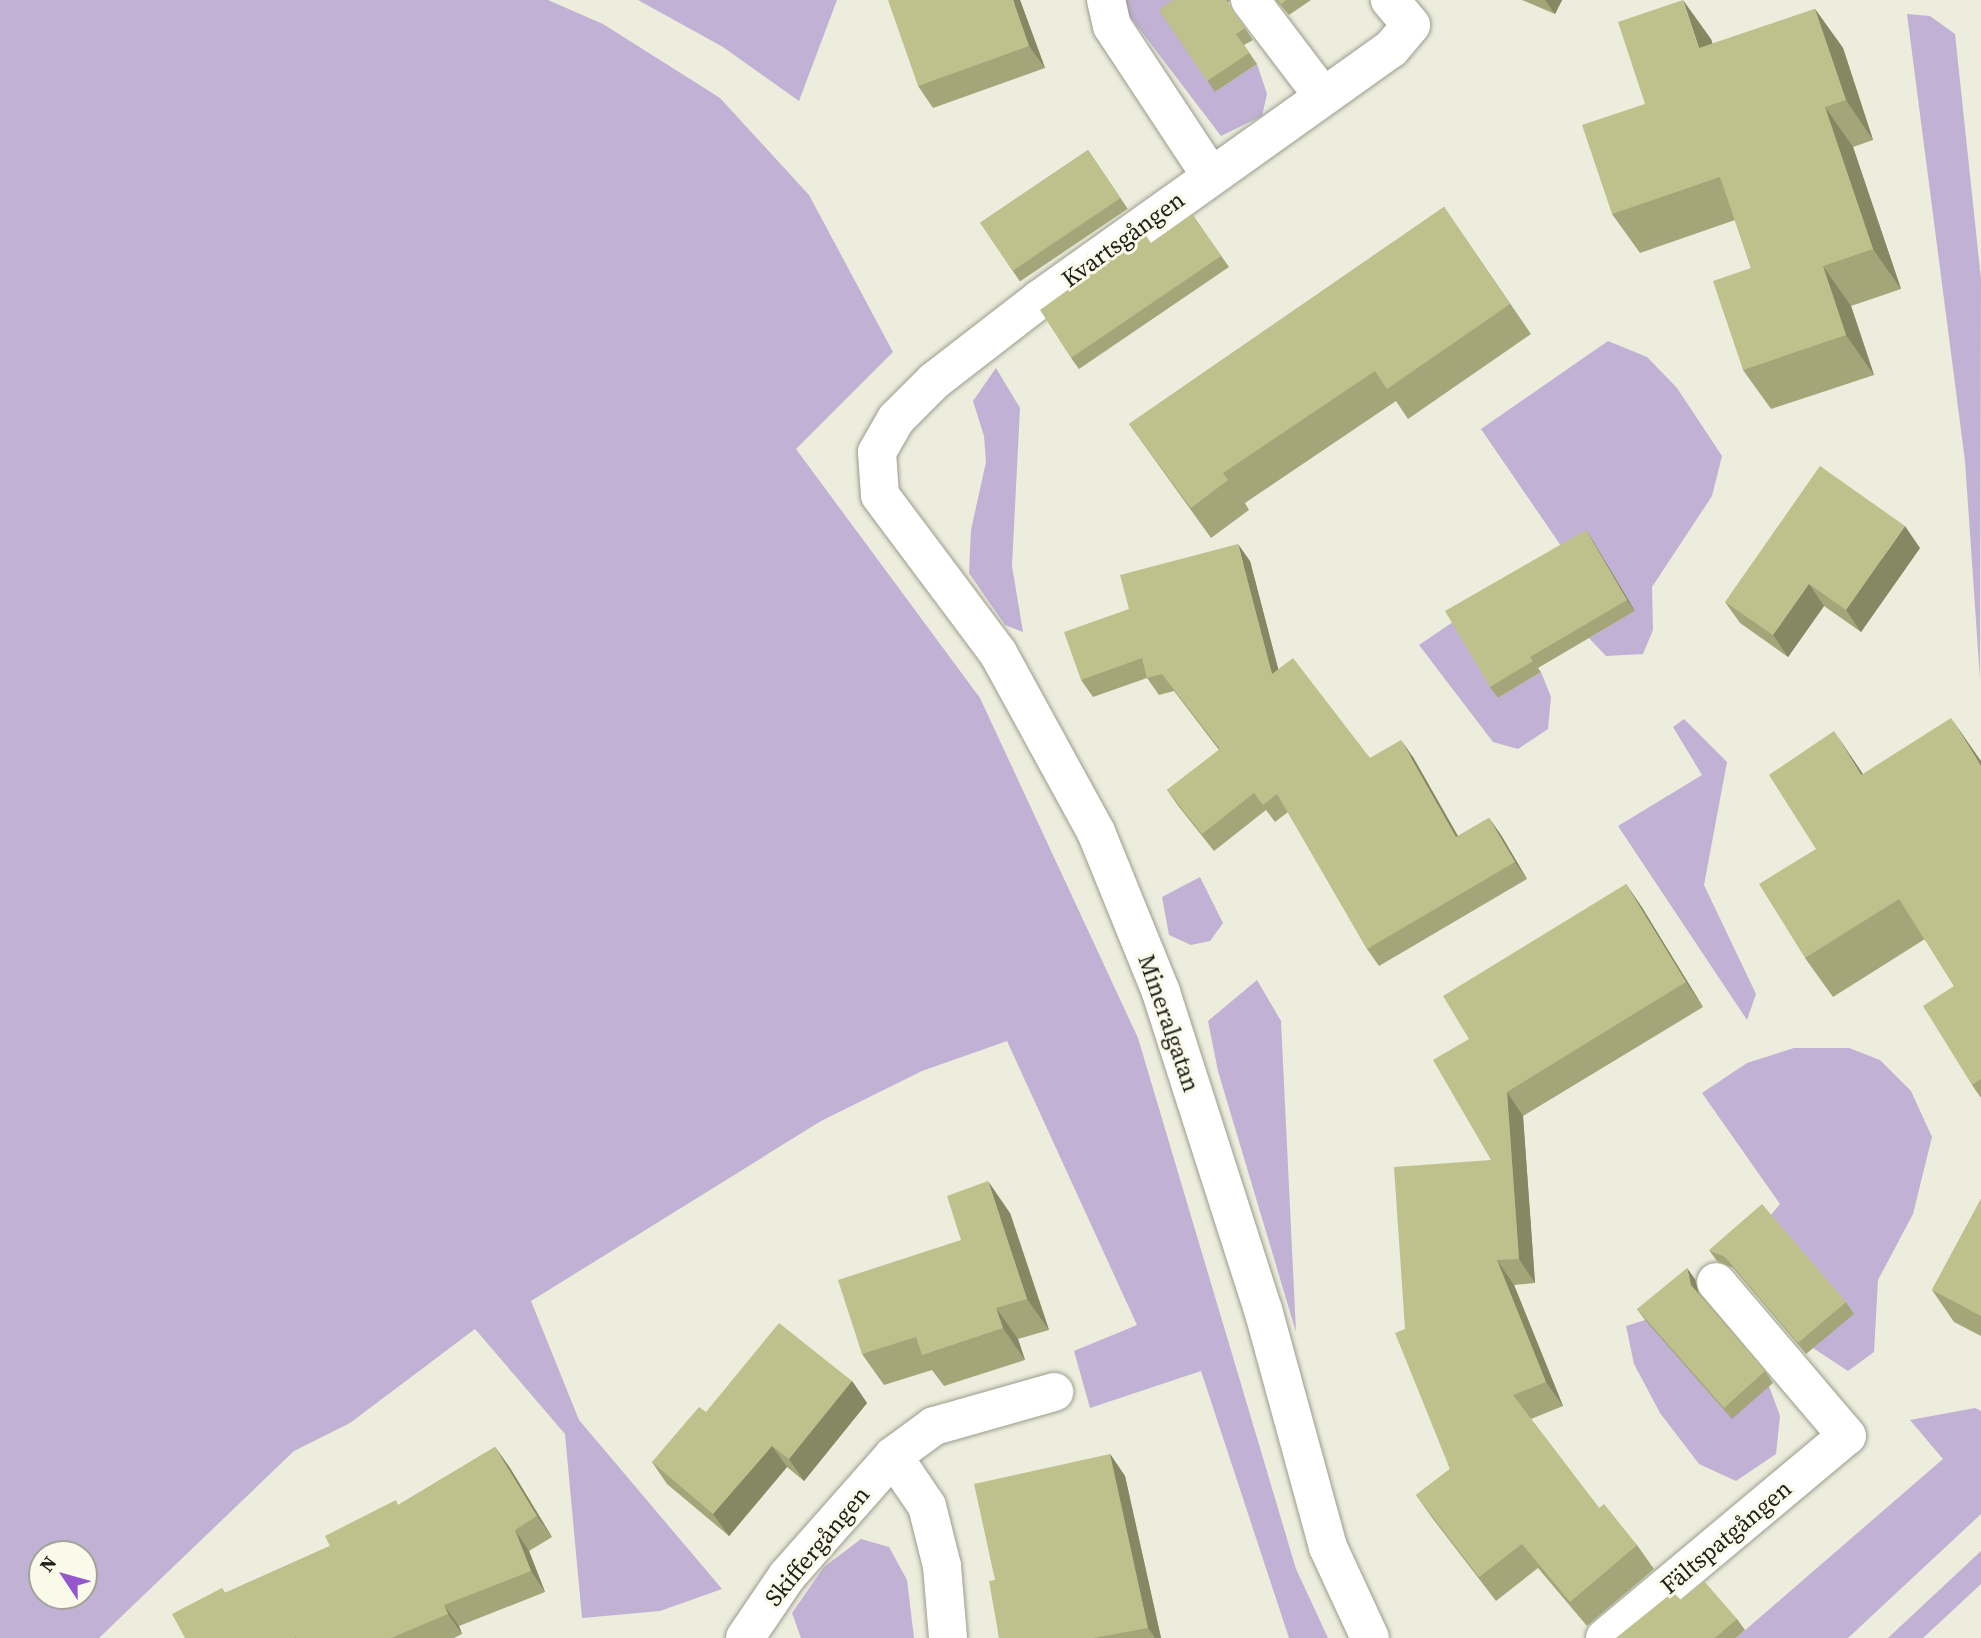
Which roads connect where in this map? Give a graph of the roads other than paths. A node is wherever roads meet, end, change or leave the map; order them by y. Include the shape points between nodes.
1 (1105, 0) edge
2 (1250, 0) edge
3 (1390, 0) edge
4 (1323, 96) junction
5 (1211, 176) junction
6 (877, 452) joint
7 (1716, 1282) dead end
8 (1054, 1392) dead end
9 (893, 1456) junction
10 (745, 1638) edge
11 (948, 1638) edge
12 (1370, 1638) edge
13 (1605, 1638) edge

1 - 5 street via 1112,26
2 - 4 street
3 - 4 street, Kvartsgången via 1411,25 1391,49
4 - 5 street, Kvartsgången
5 - 6 street, Kvartsgången via 934,381 896,419
6 - 12 street, Mineralgatan via 880,495 998,653 1096,832 1161,992 1263,1310 1328,1547
7 - 13 street, Fältspatgången via 1847,1436
8 - 9 street, Skiffergången via 934,1426
9 - 10 street, Skiffergången via 787,1576
9 - 11 street via 927,1506 942,1566

